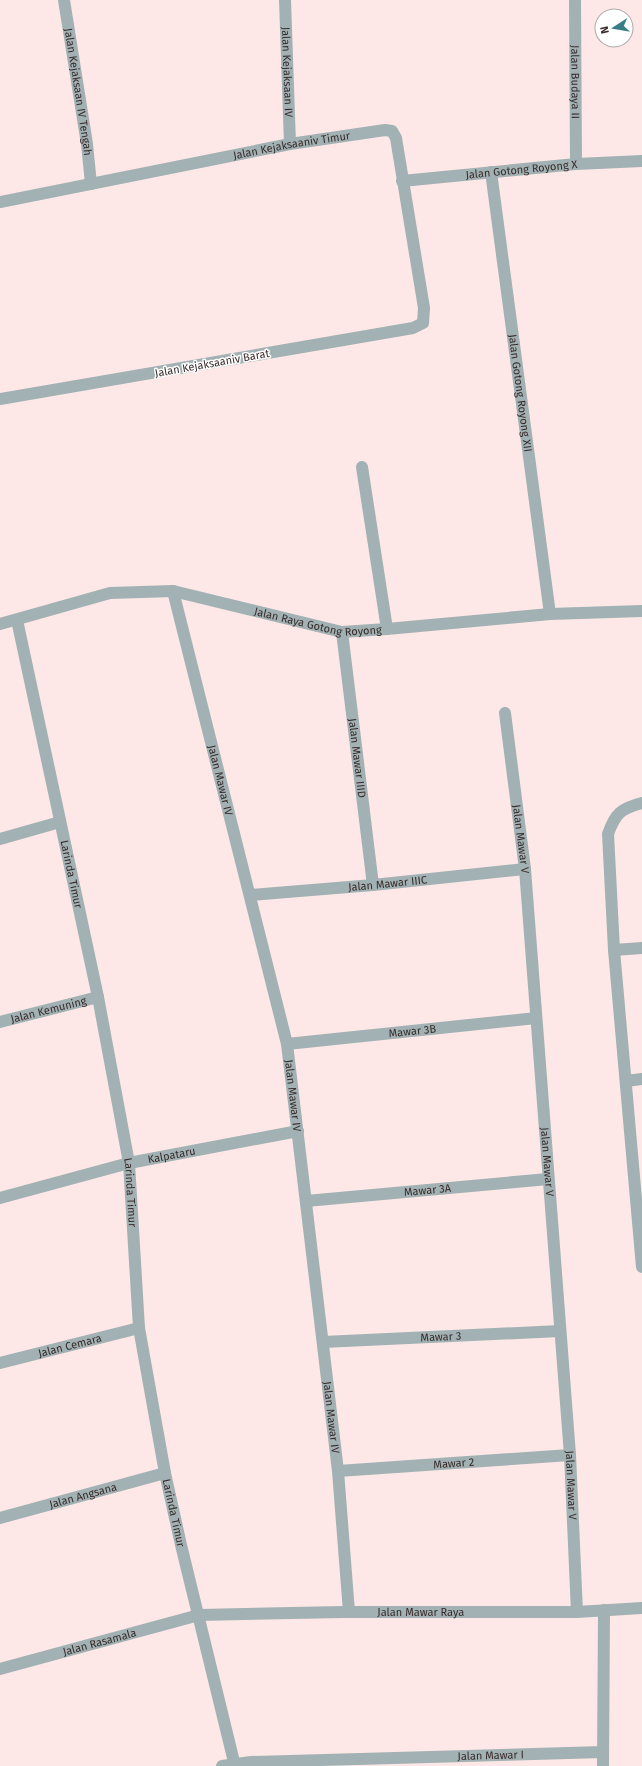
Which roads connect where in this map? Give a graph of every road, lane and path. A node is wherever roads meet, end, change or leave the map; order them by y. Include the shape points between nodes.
1 (64, 0) edge
2 (285, 0) edge
3 (575, 0) edge
4 (290, 144) junction
5 (642, 161) edge
6 (576, 164) junction
7 (490, 172) junction
8 (402, 181) junction
9 (91, 184) junction
10 (0, 202) edge
11 (423, 323) joint
12 (0, 399) edge
13 (362, 467) dead end
14 (173, 591) junction
15 (642, 610) edge
16 (550, 614) junction
17 (17, 620) junction
18 (0, 624) edge
19 (387, 629) junction
20 (342, 632) junction
21 (505, 713) dead end
22 (642, 803) edge
23 (60, 822) junction
24 (0, 839) edge
25 (525, 870) junction
26 (373, 885) junction
27 (250, 894) junction
28 (642, 948) edge
29 (614, 950) junction
30 (98, 997) junction
31 (536, 1018) junction
32 (0, 1022) edge
33 (288, 1044) junction
34 (642, 1079) edge
35 (626, 1081) junction
36 (298, 1131) junction
37 (130, 1164) junction
38 (548, 1179) junction
39 (0, 1198) edge
40 (306, 1201) junction
41 (642, 1266) edge
42 (139, 1328) junction
43 (560, 1331) junction
44 (323, 1342) junction
45 (0, 1363) edge
46 (570, 1455) junction
47 (338, 1471) junction
48 (165, 1473) junction
49 (0, 1518) edge
50 (642, 1608) edge
51 (604, 1610) junction
52 (349, 1612) junction
53 (577, 1612) junction
54 (199, 1615) junction
55 (0, 1669) edge
56 (603, 1752) junction
57 (235, 1764) edge
58 (222, 1766) edge
59 (603, 1766) edge

1 - 9 street, Jalan Kejaksaan IV Tengah via 88,144
2 - 4 street, Jalan Kejaksaan IV
3 - 6 street, Jalan Budaya II
4 - 8 street, Jalan Kejaksaaniv Timur via 392,131 396,138
4 - 9 street, Jalan Kejaksaaniv Timur
5 - 6 street, Jalan Gotong Royong X
6 - 7 street, Jalan Gotong Royong X
7 - 8 street, Jalan Gotong Royong X
7 - 16 street, Jalan Gotong Royong XII
8 - 11 street, Jalan Kejaksaaniv Timur via 424,308
9 - 10 street, Jalan Kejaksaaniv Timur
11 - 12 street, Jalan Kejaksaaniv Barat via 413,328
13 - 19 street
14 - 17 street, Jalan Raya Gotong Royong via 110,593
14 - 20 street, Jalan Raya Gotong Royong
14 - 27 street, Jalan Mawar IV
15 - 16 street, Jalan Raya Gotong Royong
16 - 19 street, Jalan Raya Gotong Royong
17 - 18 street, Jalan Raya Gotong Royong
17 - 23 street, Larinda Timur
19 - 20 street, Jalan Raya Gotong Royong
20 - 26 street, Jalan Mawar IIID
21 - 25 street, Jalan Mawar V
22 - 29 street via 625,808 614,819 608,834
23 - 24 street
23 - 30 street, Larinda Timur
25 - 26 street, Jalan Mawar IIIC
25 - 31 street, Jalan Mawar V
26 - 27 street, Jalan Mawar IIIC
27 - 33 street, Jalan Mawar IV
28 - 29 street
29 - 35 street
30 - 32 street, Jalan Kemuning
30 - 37 street, Larinda Timur
31 - 33 street, Mawar 3B
31 - 38 street, Jalan Mawar V
33 - 36 street, Jalan Mawar IV
34 - 35 street
35 - 41 street
36 - 37 street, Kalpataru
36 - 40 street, Jalan Mawar IV
37 - 39 street, Kalpataru
37 - 42 street, Larinda Timur
38 - 40 street, Mawar 3A
38 - 43 street, Jalan Mawar V
40 - 44 street, Jalan Mawar IV
42 - 45 street, Jalan Cemara
42 - 48 street, Larinda Timur
43 - 44 street, Mawar 3
43 - 46 street, Jalan Mawar V
44 - 47 street, Jalan Mawar IV
46 - 47 street, Mawar 2
46 - 53 street, Jalan Mawar V
47 - 52 street, Jalan Mawar IV
48 - 49 street, Jalan Angsana
48 - 54 street, Larinda Timur
50 - 51 street, Jalan Mawar Raya
51 - 53 street, Jalan Mawar Raya
51 - 56 street
52 - 53 street, Jalan Mawar Raya
52 - 54 street, Jalan Mawar Raya
54 - 55 street, Jalan Rasamala
54 - 57 street, Larinda Timur
56 - 57 street, Jalan Mawar I
56 - 59 street
57 - 58 street, Jalan Mawar I

